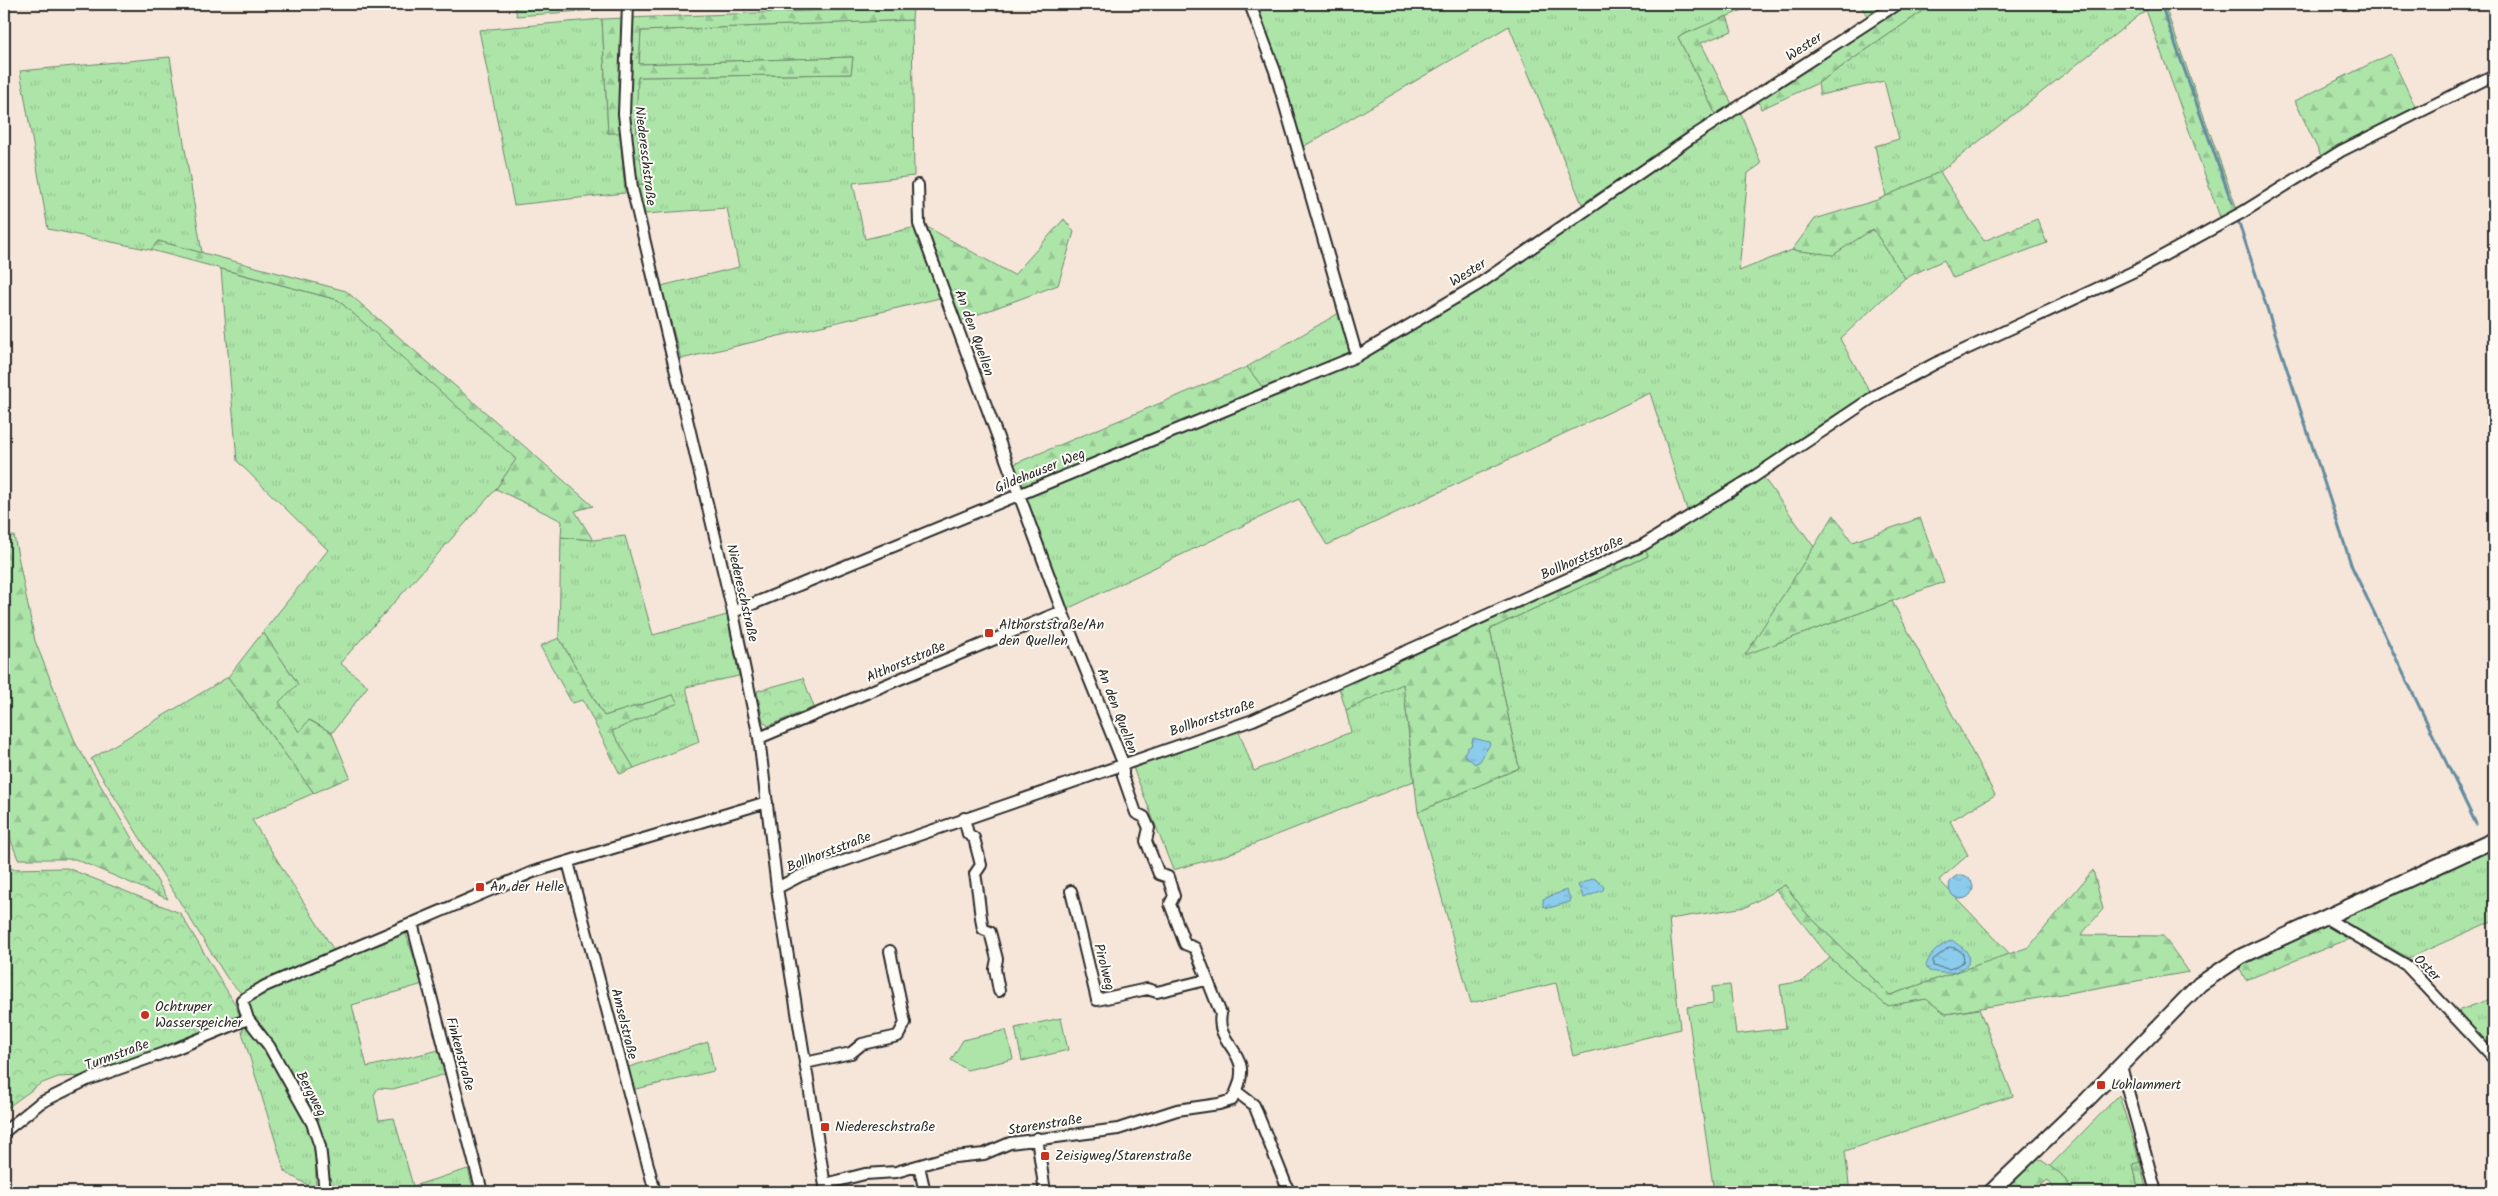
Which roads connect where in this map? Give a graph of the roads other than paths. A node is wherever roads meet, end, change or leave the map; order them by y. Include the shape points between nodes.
1 (628, 4) edge
2 (1250, 4) edge
3 (1897, 4) edge
4 (2494, 75) edge
5 (918, 185) dead end
6 (1357, 356) junction
7 (1019, 494) junction
8 (1062, 611) junction
9 (733, 612) junction
10 (759, 738) junction
11 (1122, 763) junction
12 (767, 802) junction
13 (964, 818) junction
14 (2494, 840) edge
15 (568, 862) junction
16 (778, 888) junction
17 (1070, 891) dead end
18 (2324, 918) junction
19 (412, 923) junction
20 (890, 951) dead end
21 (1206, 980) junction
22 (999, 991) dead end
23 (248, 1019) junction
24 (2494, 1059) edge
25 (805, 1063) junction
26 (2121, 1066) junction
27 (1236, 1092) junction
28 (4, 1132) edge
29 (1037, 1138) junction
30 (919, 1166) junction
31 (825, 1188) edge
32 (325, 1192) edge
33 (482, 1192) edge
34 (655, 1192) edge
35 (925, 1192) edge
36 (1045, 1192) edge
37 (1289, 1192) edge
38 (1991, 1192) edge
39 (2156, 1192) edge

1 - 9 street, Niedereschstraße via 624,114 632,188
2 - 6 street via 1275,71
3 - 6 street, Wester via 1692,136 1479,284
4 - 11 street, Bollhorststraße via 2341,151 2243,212 2137,270 1936,363 1878,394 1752,478 1643,545 1253,720
5 - 7 street, An den Quellen via 919,224
6 - 7 street, Gildehauser Weg
7 - 8 street, An den Quellen
7 - 9 street, Gildehauser Weg
8 - 10 street, Althorststraße
8 - 11 street, An den Quellen
9 - 10 street, Niedereschstraße
10 - 12 street, Niedereschstraße
11 - 13 street, Bollhorststraße
11 - 21 street, An den Quellen via 1122,776 1136,813 1144,817 1149,828 1146,841 1159,874 1168,877 1174,896 1170,904 1185,944 1195,948
12 - 15 street
12 - 16 street, Niedereschstraße
13 - 16 street, Bollhorststraße via 800,876
13 - 22 street via 968,834 974,838 981,866 975,874 980,899 978,906 982,929 990,932 997,959 995,969
14 - 18 main road
15 - 19 street via 533,872
15 - 34 street, Amselstraße
16 - 25 street, Niedereschstraße
17 - 21 street, Pirolweg via 1097,1000 1147,989 1157,992
18 - 24 street, Oster via 2406,965
18 - 26 main road via 2242,956 2200,984
19 - 23 street via 265,986 242,1000
19 - 33 street, Finkenstraße
20 - 25 street via 905,1023 898,1036 862,1044 851,1053
21 - 27 street, An den Quellen via 1221,1014 1221,1029 1240,1063 1242,1076
23 - 28 street, Turmstraße via 87,1080 40,1103
23 - 32 street, Bergweg via 269,1046 312,1123 320,1146
25 - 31 street, Niedereschstraße
26 - 38 main road
26 - 39 street
27 - 29 street, Starenstraße via 1232,1100 1176,1110 1118,1129
27 - 37 street via 1254,1104
29 - 30 street, Starenstraße via 1010,1143 984,1154 945,1158
29 - 36 street
30 - 31 street, Starenstraße via 896,1172 865,1174
30 - 35 street

